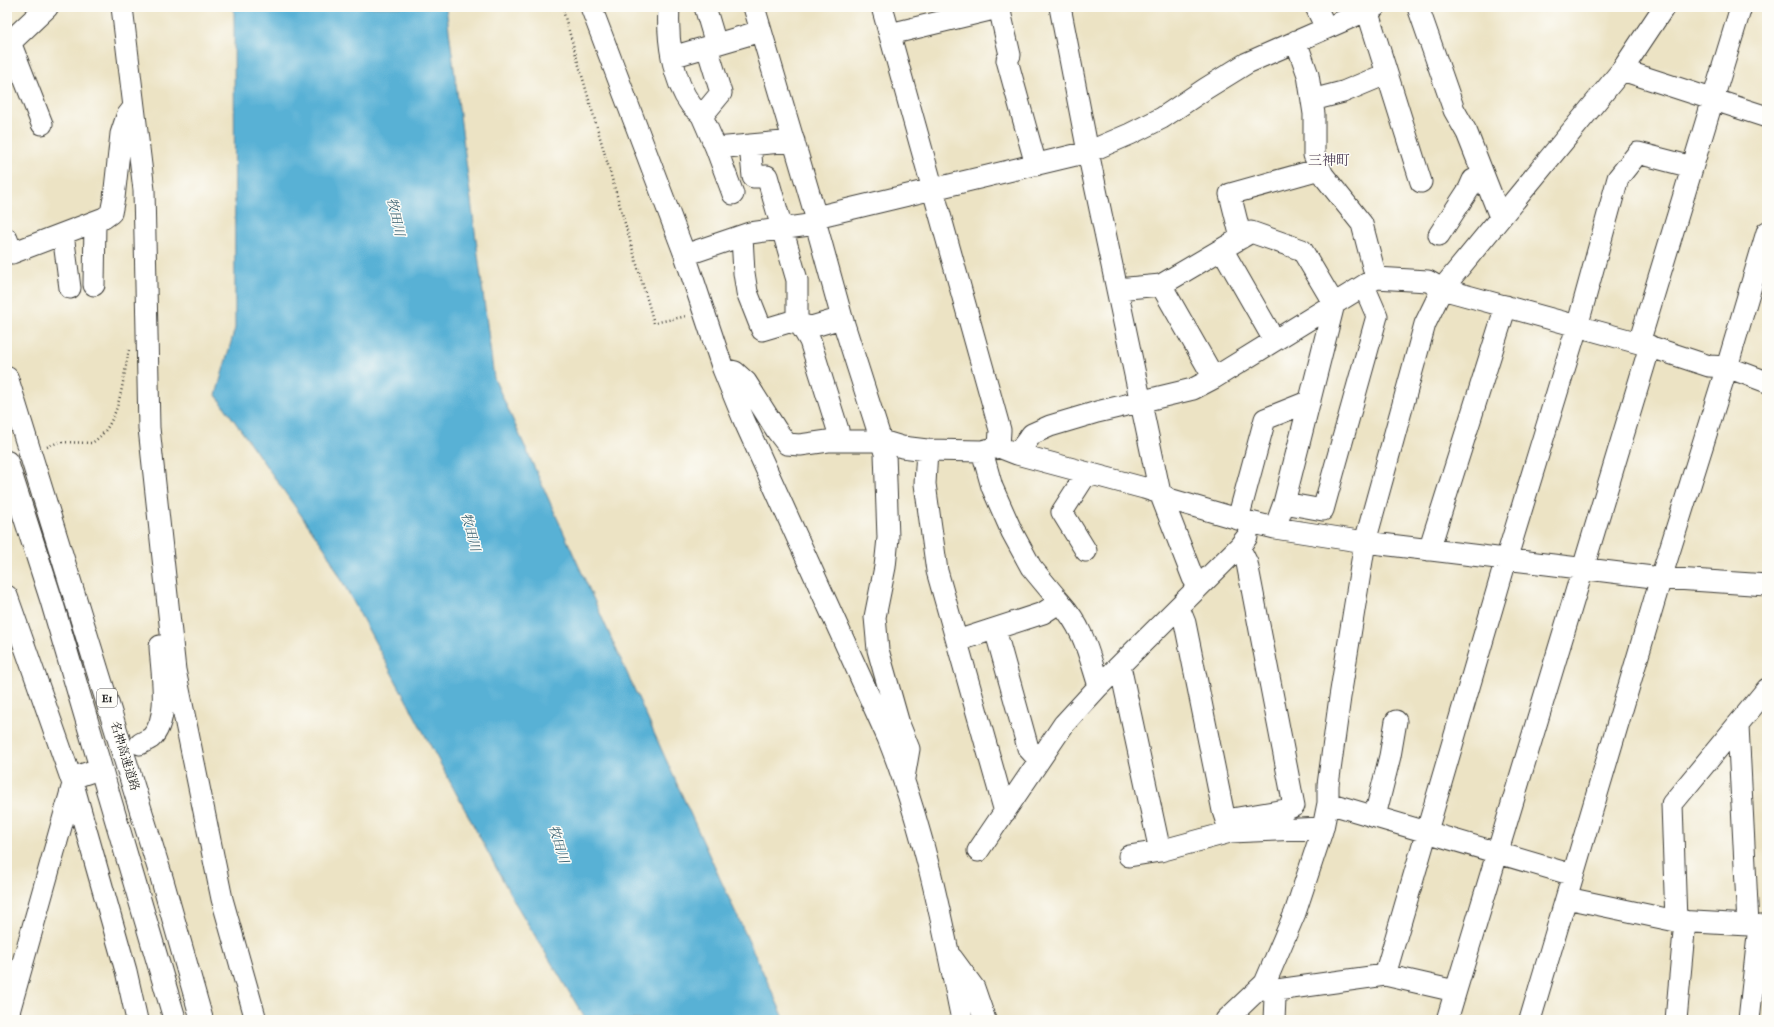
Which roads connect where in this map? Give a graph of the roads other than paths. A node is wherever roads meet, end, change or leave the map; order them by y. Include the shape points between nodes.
1 (47, 7) edge
2 (122, 7) edge
3 (591, 7) edge
4 (669, 7) edge
5 (705, 7) edge
6 (754, 7) edge
7 (882, 7) edge
8 (1000, 7) edge
9 (1060, 7) edge
10 (1316, 7) edge
11 (1418, 7) edge
12 (1664, 7) edge
13 (1741, 7) edge
14 (1371, 9) edge
15 (1326, 28) junction
16 (761, 30) junction
17 (890, 34) junction
18 (1296, 40) junction
19 (8, 43) edge
20 (711, 46) junction
21 (672, 57) junction
22 (1622, 70) junction
23 (1386, 74) junction
24 (1712, 99) junction
25 (1312, 100) junction
26 (134, 107) junction
27 (702, 116) junction
28 (1767, 117) edge
29 (1462, 123) junction
30 (42, 124) dead end
31 (794, 141) junction
32 (750, 145) junction
33 (716, 148) junction
34 (1088, 152) junction
35 (1036, 165) junction
36 (1692, 167) junction
37 (1320, 169) junction
38 (1473, 180) junction
39 (1421, 182) dead end
40 (932, 190) junction
41 (733, 194) dead end
42 (1480, 206) dead end
43 (1500, 217) junction
44 (816, 220) junction
45 (95, 222) junction
46 (783, 229) junction
47 (1767, 232) edge
48 (63, 234) junction
49 (1439, 235) dead end
50 (742, 236) junction
51 (1241, 238) junction
52 (7, 239) edge
53 (1222, 249) junction
54 (686, 254) junction
55 (1370, 282) junction
56 (94, 285) dead end
57 (1161, 285) junction
58 (70, 288) dead end
59 (1117, 289) junction
60 (1442, 289) junction
61 (1334, 304) junction
62 (1506, 306) junction
63 (842, 318) junction
64 (801, 326) junction
65 (1577, 327) junction
66 (1274, 340) junction
67 (1644, 344) junction
68 (1727, 367) junction
69 (723, 369) junction
70 (7, 378) edge
71 (1214, 378) junction
72 (1767, 382) edge
73 (1141, 401) junction
74 (1310, 401) junction
75 (838, 430) dead end
76 (882, 441) junction
77 (927, 450) junction
78 (999, 451) junction
79 (7, 462) edge
80 (1087, 473) junction
81 (1160, 493) junction
82 (1284, 503) junction
83 (1256, 523) junction
84 (1365, 542) junction
85 (1239, 548) junction
86 (1429, 550) junction
87 (1086, 551) dead end
88 (1506, 560) junction
89 (1582, 569) junction
90 (1661, 578) junction
91 (1767, 585) edge
92 (1199, 586) junction
93 (7, 596) edge
94 (1060, 602) junction
95 (1179, 608) junction
96 (170, 620) junction
97 (995, 629) junction
98 (956, 641) junction
99 (1120, 666) junction
100 (1099, 686) junction
101 (1767, 689) edge
102 (1396, 721) dead end
103 (1738, 725) junction
104 (140, 744) dead end
105 (1039, 760) junction
106 (78, 778) junction
107 (904, 778) junction
108 (1328, 802) junction
109 (1005, 812) junction
110 (1375, 816) junction
111 (1228, 826) junction
112 (1322, 828) junction
113 (1426, 832) junction
114 (978, 851) dead end
115 (1160, 851) junction
116 (1497, 853) junction
117 (1129, 856) dead end
118 (1573, 875) junction
119 (1567, 898) junction
120 (1681, 921) junction
121 (1758, 926) edge
122 (949, 953) junction
123 (1385, 975) junction
124 (1267, 987) junction
125 (1455, 991) junction
126 (7, 1019) edge
127 (136, 1020) edge
128 (175, 1020) edge
129 (202, 1020) edge
130 (256, 1020) edge
131 (962, 1020) edge
132 (985, 1020) edge
133 (1226, 1020) edge
134 (1274, 1020) edge
135 (1447, 1020) edge
136 (1530, 1020) edge
137 (1676, 1020) edge
138 (1749, 1020) edge

1 - 19 main road
2 - 26 street
3 - 54 street
4 - 21 street via 668,25
5 - 20 street
6 - 16 street
7 - 17 street
8 - 17 street
8 - 35 street via 1013,82
9 - 34 street
10 - 15 street
11 - 29 street via 1454,110
12 - 22 street
13 - 24 street
14 - 15 street
14 - 23 street
15 - 18 street
16 - 20 street
16 - 31 street
17 - 40 street
18 - 25 street via 1308,75
18 - 34 street via 1247,63 1162,118
19 - 30 street
20 - 21 street
20 - 27 street via 721,93
21 - 27 street via 674,69 688,99
22 - 24 street
22 - 43 street
23 - 25 street via 1343,92
23 - 39 street
24 - 28 street
24 - 36 street
25 - 37 street via 1314,155
26 - 45 street via 127,116 121,134 111,212
26 - 96 street via 144,190 149,428
27 - 33 street
29 - 38 street via 1458,133
29 - 43 street
31 - 32 street
31 - 44 street
32 - 33 street
32 - 46 street via 753,177 767,176
33 - 41 street
34 - 35 street
34 - 59 street
35 - 40 street
36 - 65 street via 1638,153 1618,178
36 - 67 street
37 - 51 street via 1230,194
37 - 55 street via 1362,224
38 - 42 street
38 - 49 street
40 - 44 street
40 - 78 street via 1000,430
43 - 60 street
44 - 46 street
44 - 63 street
45 - 48 street
45 - 56 street
46 - 50 street
46 - 64 street via 797,280 797,319
47 - 68 street
48 - 52 street via 12,253
48 - 58 street
50 - 54 street
50 - 64 street via 747,292 762,330 789,322
51 - 53 street
51 - 61 street via 1251,232 1302,250
53 - 57 street
53 - 66 street
54 - 69 street
55 - 60 street via 1428,280
55 - 61 street
55 - 82 street via 1377,316 1323,510
57 - 59 street
57 - 71 street
59 - 73 street
60 - 62 street
60 - 84 street via 1425,324
61 - 66 street
61 - 74 street
62 - 65 street
62 - 86 street
63 - 64 street via 811,327
63 - 76 street
64 - 75 street via 810,341
65 - 67 street
65 - 88 street
66 - 71 street
67 - 68 street via 1709,366
67 - 89 street
68 - 72 street
68 - 90 street
69 - 76 street via 735,372 746,382 787,444
69 - 107 street
70 - 129 main road, 名神高速道路 / E1 via 162,879
71 - 73 street via 1193,389
73 - 78 street via 1050,426
73 - 81 street
74 - 82 street
74 - 83 street via 1265,419
76 - 77 street
76 - 107 street via 885,453 888,538 875,617 878,650 899,724 909,749
77 - 78 street
77 - 98 street via 925,484 937,571
78 - 80 street
78 - 94 street via 992,488 1031,567
79 - 128 main road, E1 via 51,599
80 - 81 street
80 - 87 street via 1062,512
81 - 83 street via 1169,499
81 - 92 street via 1193,578
82 - 83 street
83 - 84 street
83 - 85 street
84 - 86 street
84 - 108 street via 1339,704
85 - 92 street
85 - 111 street via 1246,563 1294,806
86 - 88 street
88 - 89 street
88 - 113 street
89 - 90 street
89 - 116 street
90 - 91 street
90 - 118 street
92 - 95 street
93 - 106 street
94 - 97 street via 1043,614
94 - 100 street via 1072,615 1083,634
95 - 99 street
95 - 111 street via 1185,623
96 - 104 street via 161,626 163,715 150,739
96 - 130 street via 175,670 222,899
97 - 98 street
97 - 105 street via 1028,748
98 - 109 street
99 - 100 street
99 - 115 street
100 - 105 street via 1064,724
101 - 103 street
102 - 110 street
103 - 120 street via 1672,804
103 - 121 street
105 - 109 street
106 - 126 street
106 - 127 street
107 - 122 street
108 - 110 street
108 - 112 street
109 - 114 street
110 - 113 street
111 - 112 street
111 - 115 street
112 - 124 street
113 - 116 street
113 - 123 street
115 - 117 street
116 - 118 street
116 - 125 street
118 - 119 street
119 - 120 street
119 - 136 street
120 - 121 street
120 - 137 street
121 - 138 street
122 - 131 street
122 - 132 street via 974,988
123 - 124 street
123 - 125 street
124 - 133 street
124 - 134 street via 1275,998
125 - 135 street

